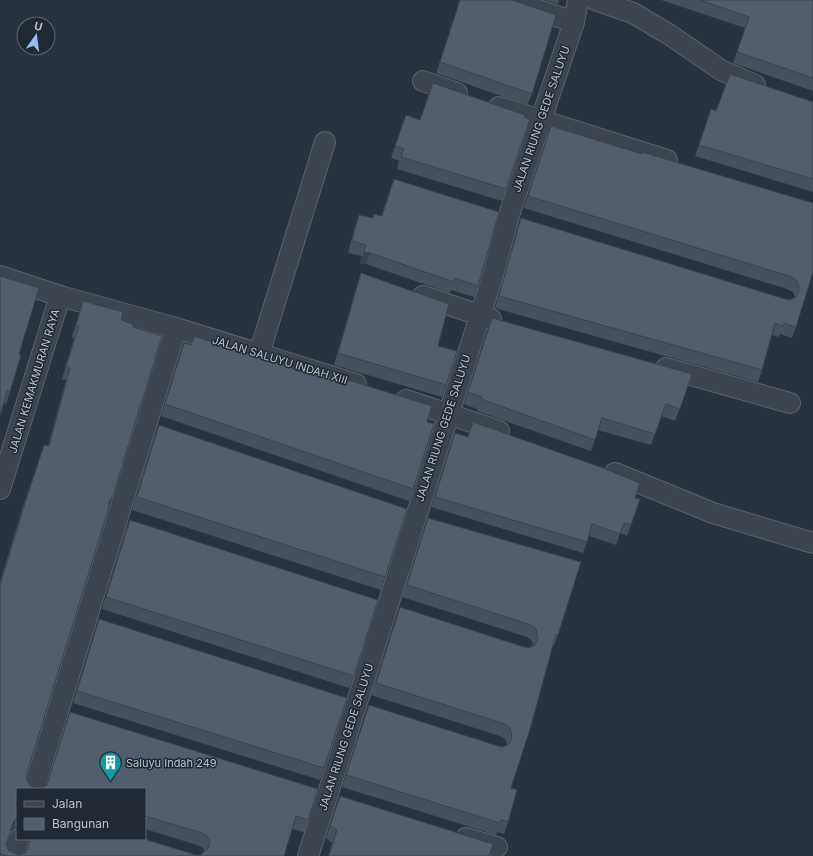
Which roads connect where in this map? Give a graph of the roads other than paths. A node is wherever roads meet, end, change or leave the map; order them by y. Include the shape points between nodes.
1 (509, 0) edge
2 (578, 0) edge
3 (595, 0) edge
4 (574, 22) junction
5 (423, 82) dead end
6 (770, 90) edge
7 (541, 122) junction
8 (325, 142) dead end
9 (684, 165) edge
10 (0, 276) edge
11 (406, 290) edge
12 (60, 296) junction
13 (479, 315) junction
14 (509, 324) edge
15 (176, 328) junction
16 (259, 354) junction
17 (646, 362) edge
18 (790, 403) dead end
19 (449, 413) junction
20 (515, 437) edge
21 (596, 466) edge
22 (0, 489) edge
23 (408, 512) junction
24 (438, 521) edge
25 (813, 543) edge
26 (34, 788) edge
27 (445, 831) edge
28 (18, 840) edge
29 (496, 847) dead end
30 (13, 856) edge
31 (308, 856) edge

1 - 4 street
2 - 4 street, JALAN RIUNG GEDE SALUYU
3 - 6 street via 633,13 733,77
4 - 7 street, JALAN RIUNG GEDE SALUYU
5 - 7 street
7 - 9 street
7 - 13 street, JALAN RIUNG GEDE SALUYU via 509,215
8 - 16 street
10 - 12 street, JALAN SALUYU INDAH XIII
11 - 13 street
12 - 15 street, JALAN SALUYU INDAH XIII
12 - 22 street, JALAN KEMAKMURAN RAYA
13 - 14 street
13 - 19 street, JALAN RIUNG GEDE SALUYU
15 - 16 street, JALAN SALUYU INDAH XIII
15 - 26 street via 153,426 66,712
16 - 19 street, JALAN SALUYU INDAH XIII
17 - 18 street
19 - 20 street, JALAN SALUYU INDAH XIII
19 - 23 street, JALAN RIUNG GEDE SALUYU
21 - 25 street via 713,513
23 - 24 street
23 - 31 street, JALAN RIUNG GEDE SALUYU via 388,606
27 - 29 street
28 - 30 street

